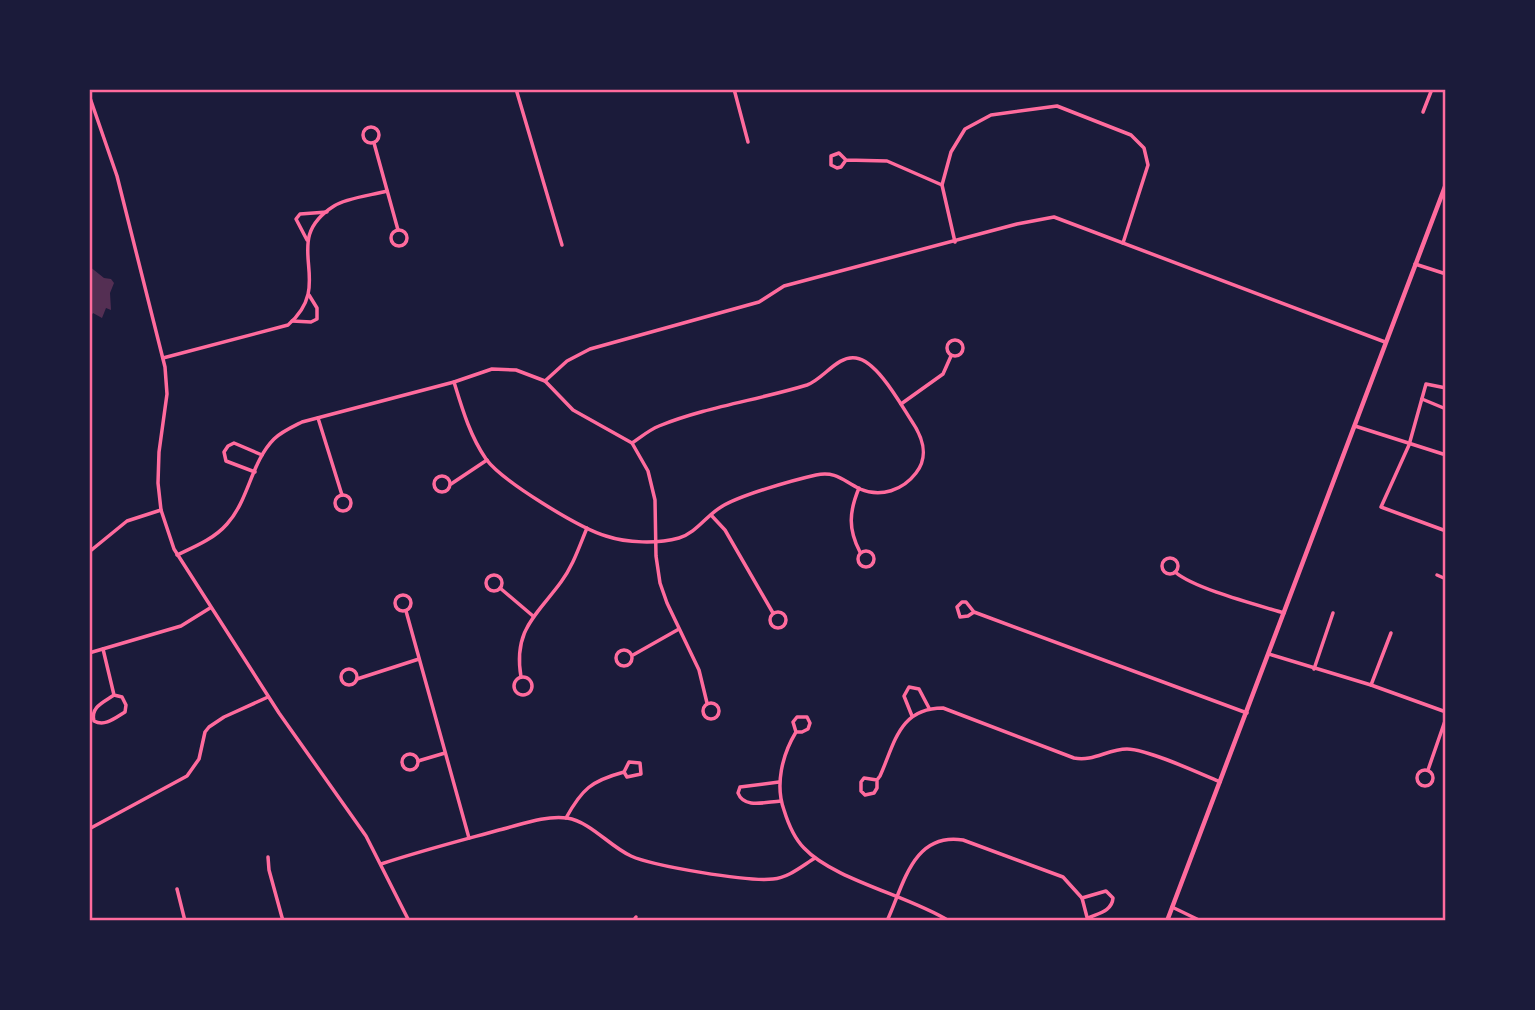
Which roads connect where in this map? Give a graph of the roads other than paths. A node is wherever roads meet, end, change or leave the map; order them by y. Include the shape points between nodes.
1 (516, 89) edge
2 (734, 89) edge
3 (1432, 89) edge
4 (90, 98) edge
5 (1423, 111) dead end
6 (748, 142) dead end
7 (374, 143) junction
8 (846, 160) junction
9 (1446, 184) edge
10 (942, 185) junction
11 (387, 191) junction
12 (1444, 192) edge
13 (327, 212) junction
14 (398, 230) junction
15 (307, 241) junction
16 (955, 242) junction
17 (1123, 243) junction
18 (562, 245) dead end
19 (1415, 264) junction
20 (1446, 274) edge
21 (309, 295) junction
22 (292, 321) junction
23 (1385, 342) junction
24 (951, 356) junction
25 (163, 358) junction
26 (545, 381) junction
27 (454, 382) junction
28 (1446, 388) edge
29 (1422, 399) junction
30 (901, 404) junction
31 (1446, 409) edge
32 (318, 418) junction
33 (1353, 426) junction
34 (632, 443) junction
35 (1409, 445) junction
36 (262, 455) junction
37 (1446, 455) edge
38 (487, 460) junction
39 (255, 472) junction
40 (450, 484) junction
41 (859, 488) junction
42 (342, 495) junction
43 (162, 510) junction
44 (711, 515) junction
45 (587, 528) junction
46 (1446, 531) edge
47 (657, 541) junction
48 (89, 552) edge
49 (860, 552) junction
50 (177, 555) junction
51 (1175, 572) junction
52 (1437, 575) dead end
53 (1446, 579) edge
54 (500, 588) junction
55 (210, 608) junction
56 (405, 611) junction
57 (974, 612) junction
58 (773, 613) junction
59 (1285, 613) junction
60 (1333, 613) dead end
61 (533, 616) junction
62 (679, 629) junction
63 (1391, 633) dead end
64 (103, 649) junction
65 (89, 653) edge
66 (1269, 654) junction
67 (633, 655) junction
68 (419, 659) junction
69 (1314, 668) junction
70 (521, 677) junction
71 (357, 679) junction
72 (1371, 685) junction
73 (114, 695) junction
74 (268, 697) junction
75 (707, 703) junction
76 (929, 708) junction
77 (1446, 712) edge
78 (1247, 713) junction
79 (912, 716) junction
80 (1446, 718) edge
81 (796, 732) junction
82 (445, 754) junction
83 (418, 761) junction
84 (1428, 770) junction
85 (624, 772) junction
86 (877, 780) junction
87 (779, 782) junction
88 (1220, 782) junction
89 (780, 802) junction
90 (566, 818) junction
91 (89, 829) edge
92 (470, 838) junction
93 (268, 858) dead end
94 (815, 858) junction
95 (381, 864) junction
96 (177, 889) dead end
97 (898, 896) junction
98 (1082, 898) junction
99 (1172, 907) junction
100 (1088, 919) edge
101 (185, 921) edge
102 (283, 921) edge
103 (409, 921) edge
104 (887, 921) edge
105 (949, 921) edge
106 (1167, 921) edge
107 (1201, 921) edge

1 - 18 street
2 - 6 street
3 - 5 street
4 - 25 street via 117,176
7 - 7 street via 379,132 369,127 363,137
7 - 11 street
8 - 8 street via 843,155 831,156 831,164 837,168
8 - 10 street via 887,161
9 - 12 main road
10 - 16 street
10 - 17 street via 951,152 965,129 991,115 1057,106 1131,135 1144,148 1148,165
11 - 13 street via 335,205
11 - 14 street
12 - 19 main road
13 - 15 street
13 - 15 street via 300,214 296,219
14 - 14 street via 408,235 400,247 391,240
15 - 21 street
16 - 17 street via 1054,217
16 - 26 street via 784,286 759,302 590,349 567,360
17 - 23 street
19 - 20 street
19 - 23 main road
21 - 22 street
21 - 22 street via 317,319
22 - 25 street
23 - 33 main road
24 - 24 street via 948,343 958,340 962,353
24 - 30 street via 943,374
25 - 43 street via 167,387 159,462
26 - 27 street via 503,368
26 - 34 street via 573,410
27 - 32 street
27 - 38 street via 466,420
28 - 29 street via 1426,384
29 - 31 street
29 - 35 street
30 - 34 street via 873,366 848,358 810,384 659,426
30 - 41 street via 923,443 919,470 896,489 882,493
32 - 36 street via 287,430
32 - 42 street
33 - 35 street
33 - 59 main road
34 - 47 street via 653,486
35 - 37 street
35 - 46 street via 1381,507
36 - 39 street
36 - 39 street via 237,444 225,449 226,461
38 - 40 street
38 - 45 street via 522,490
39 - 50 street via 226,526
40 - 40 street via 449,490 441,493 434,483 443,476
41 - 44 street via 841,477 817,475 735,499
41 - 49 street via 850,524
42 - 42 street via 351,500 346,511 335,505
43 - 48 street via 127,521
43 - 50 street
44 - 47 street via 692,532
44 - 58 street via 725,530
45 - 47 street via 607,537
45 - 61 street via 572,565
47 - 62 street via 660,583
49 - 49 street via 872,553 872,565 860,565
50 - 55 street
51 - 51 street via 1176,560 1164,561 1165,572
51 - 59 street
52 - 53 street
54 - 54 street via 489,589 488,576 500,576
54 - 61 street
55 - 64 street via 181,626
55 - 74 street
56 - 56 street via 395,605 399,595 411,600
56 - 68 street
57 - 57 street via 966,602 957,607 960,617
57 - 78 street
58 - 58 street via 784,614 783,627 772,625
59 - 66 main road
60 - 69 street
61 - 70 street via 520,643
62 - 67 street
62 - 75 street via 699,670
63 - 72 street
64 - 65 street
64 - 73 street
66 - 69 street
66 - 78 main road
67 - 67 street via 627,666 616,660 621,650
68 - 71 street
68 - 82 street
69 - 72 street
70 - 70 street via 531,683 523,695 514,687
71 - 71 street via 347,685 340,675 349,668
72 - 77 street
73 - 73 street via 122,697 125,712 106,723 94,721 95,708
74 - 91 street via 209,727 199,759 187,776
74 - 95 street via 361,828
75 - 75 street via 719,708 714,719 703,713
76 - 79 street
76 - 79 street via 919,689 908,687 904,696
76 - 88 street via 943,708 1074,758 1089,760 1134,750
78 - 88 main road
79 - 86 street via 900,730
80 - 84 street
81 - 81 street via 808,729 807,717 793,722
81 - 87 street
82 - 83 street
82 - 92 street
83 - 83 street via 412,770 401,764 408,754
84 - 84 street via 1433,780 1429,785 1418,784 1416,776
85 - 85 street via 636,777 642,768 640,763 629,762
85 - 90 street via 584,789
86 - 86 street via 864,778 861,792 874,793
87 - 89 street
87 - 89 street via 748,784 738,793 746,803
88 - 99 main road
89 - 94 street via 796,838
90 - 92 street
90 - 94 street via 632,856 664,865 775,879
92 - 95 street
93 - 102 street
94 - 97 street
95 - 103 street
96 - 101 street
97 - 98 street via 923,850 951,839 1048,871 1069,882
97 - 104 street
97 - 105 street
98 - 100 street
98 - 100 street via 1106,891 1113,898 1107,909
99 - 106 main road
99 - 107 street

